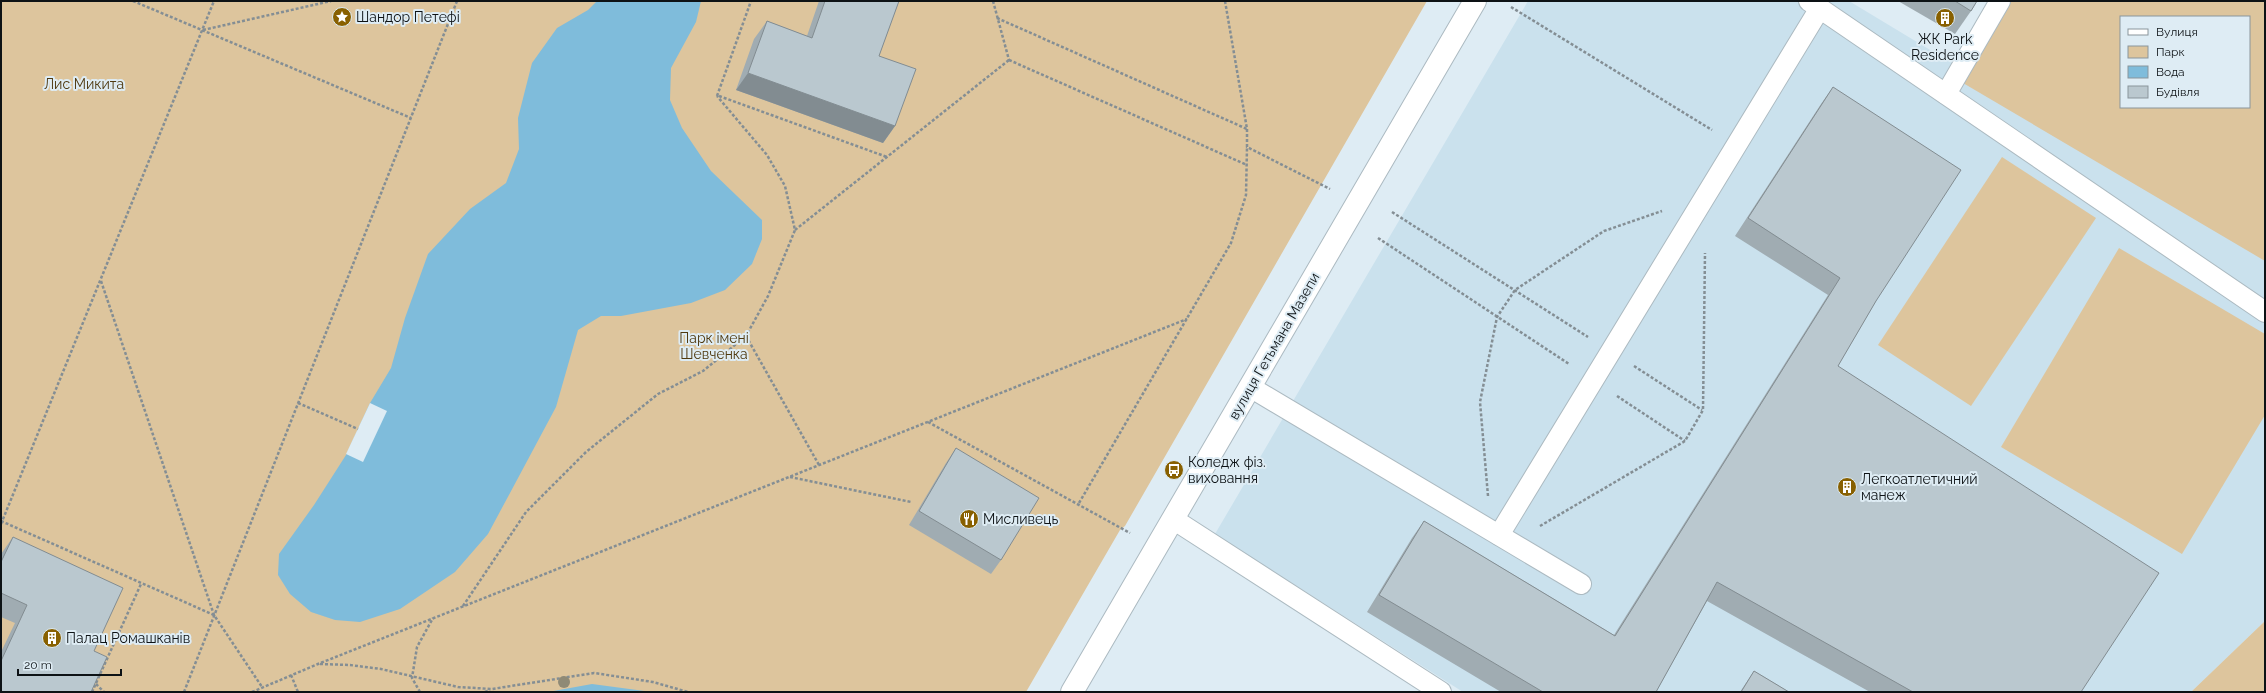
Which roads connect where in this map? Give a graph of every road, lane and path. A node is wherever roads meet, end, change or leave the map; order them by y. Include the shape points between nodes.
1 (133, 1) edge
2 (214, 1) edge
3 (331, 1) edge
4 (457, 1) edge
5 (751, 1) edge
6 (993, 1) edge
7 (1225, 1) edge
8 (1475, 1) edge
9 (2000, 1) edge
10 (1815, 5) edge
11 (1511, 7) dead end
12 (997, 18) junction
13 (202, 30) junction
14 (1009, 60) junction
15 (1946, 94) junction
16 (717, 96) junction
17 (411, 118) junction
18 (1247, 129) junction
19 (1737, 145) junction
20 (1247, 147) junction
21 (888, 157) junction
22 (1247, 165) junction
23 (1330, 189) dead end
24 (1706, 196) junction
25 (1392, 212) dead end
26 (795, 230) junction
27 (1378, 238) dead end
28 (1705, 252) dead end
29 (100, 281) junction
30 (1515, 290) junction
31 (2265, 312) edge
32 (1497, 317) junction
33 (1187, 318) junction
34 (746, 336) junction
35 (1611, 352) junction
36 (1593, 380) junction
37 (1250, 387) junction
38 (298, 403) junction
39 (1703, 410) junction
40 (928, 422) junction
41 (358, 429) dead end
42 (1685, 441) junction
43 (819, 465) junction
44 (789, 477) junction
45 (910, 502) dead end
46 (1079, 503) junction
47 (1173, 519) junction
48 (1, 522) edge
49 (1501, 536) junction
50 (1156, 548) junction
51 (141, 584) junction
52 (1581, 584) dead end
53 (463, 607) junction
54 (214, 615) junction
55 (433, 618) junction
56 (318, 664) junction
57 (291, 675) junction
58 (412, 678) junction
59 (96, 684) junction
60 (262, 686) junction
61 (492, 690) junction
62 (92, 692) edge
63 (104, 692) edge
64 (184, 692) edge
65 (252, 692) edge
66 (298, 692) edge
67 (420, 692) edge
68 (485, 692) edge
69 (688, 692) edge
70 (1072, 692) edge
71 (1441, 692) edge

1 - 13 path
2 - 13 path
3 - 13 path
4 - 17 path
5 - 16 path
6 - 12 path
7 - 18 path
8 - 37 main road, вулиця Гетьмана Мазепи
9 - 15 lane
10 - 15 lane
10 - 19 lane
11 - 19 path
12 - 14 path
12 - 18 path
13 - 17 path
13 - 29 path
14 - 21 path
14 - 22 path
15 - 31 lane
16 - 21 path
16 - 26 path via 767,155 785,186
17 - 38 path
18 - 20 path
19 - 24 lane
20 - 22 path
20 - 23 path
21 - 26 path
22 - 33 path via 1246,195 1231,243
24 - 30 path via 1604,231
24 - 35 lane
25 - 30 path
26 - 34 path via 768,296
27 - 32 path
28 - 39 path
29 - 48 path
29 - 54 path
30 - 32 path
30 - 35 path
32 - 36 path
32 - 49 path via 1480,402
33 - 40 path
33 - 46 path
34 - 43 path
34 - 53 path via 703,371 658,394 586,452 526,512
35 - 36 lane
35 - 39 path
36 - 42 path
36 - 49 lane
37 - 47 main road, вулиця Гетьмана Мазепи
37 - 49 lane
38 - 41 path
38 - 54 path
39 - 42 path
40 - 43 path
40 - 46 path
42 - 49 path
43 - 44 path
44 - 45 path
44 - 53 path
46 - 50 path
47 - 50 main road, вулиця Гетьмана Мазепи
47 - 71 lane
48 - 51 path
49 - 52 lane
50 - 70 main road, вулиця Гетьмана Мазепи
51 - 54 path
51 - 59 path
53 - 55 path
54 - 60 path
54 - 64 path
55 - 56 path
55 - 58 path via 417,647
56 - 57 path
56 - 58 path via 350,665
57 - 60 path
57 - 66 path
58 - 61 path via 458,687
58 - 67 path
59 - 62 path
59 - 63 path
60 - 65 path
61 - 68 path
61 - 69 path via 594,673 653,682

